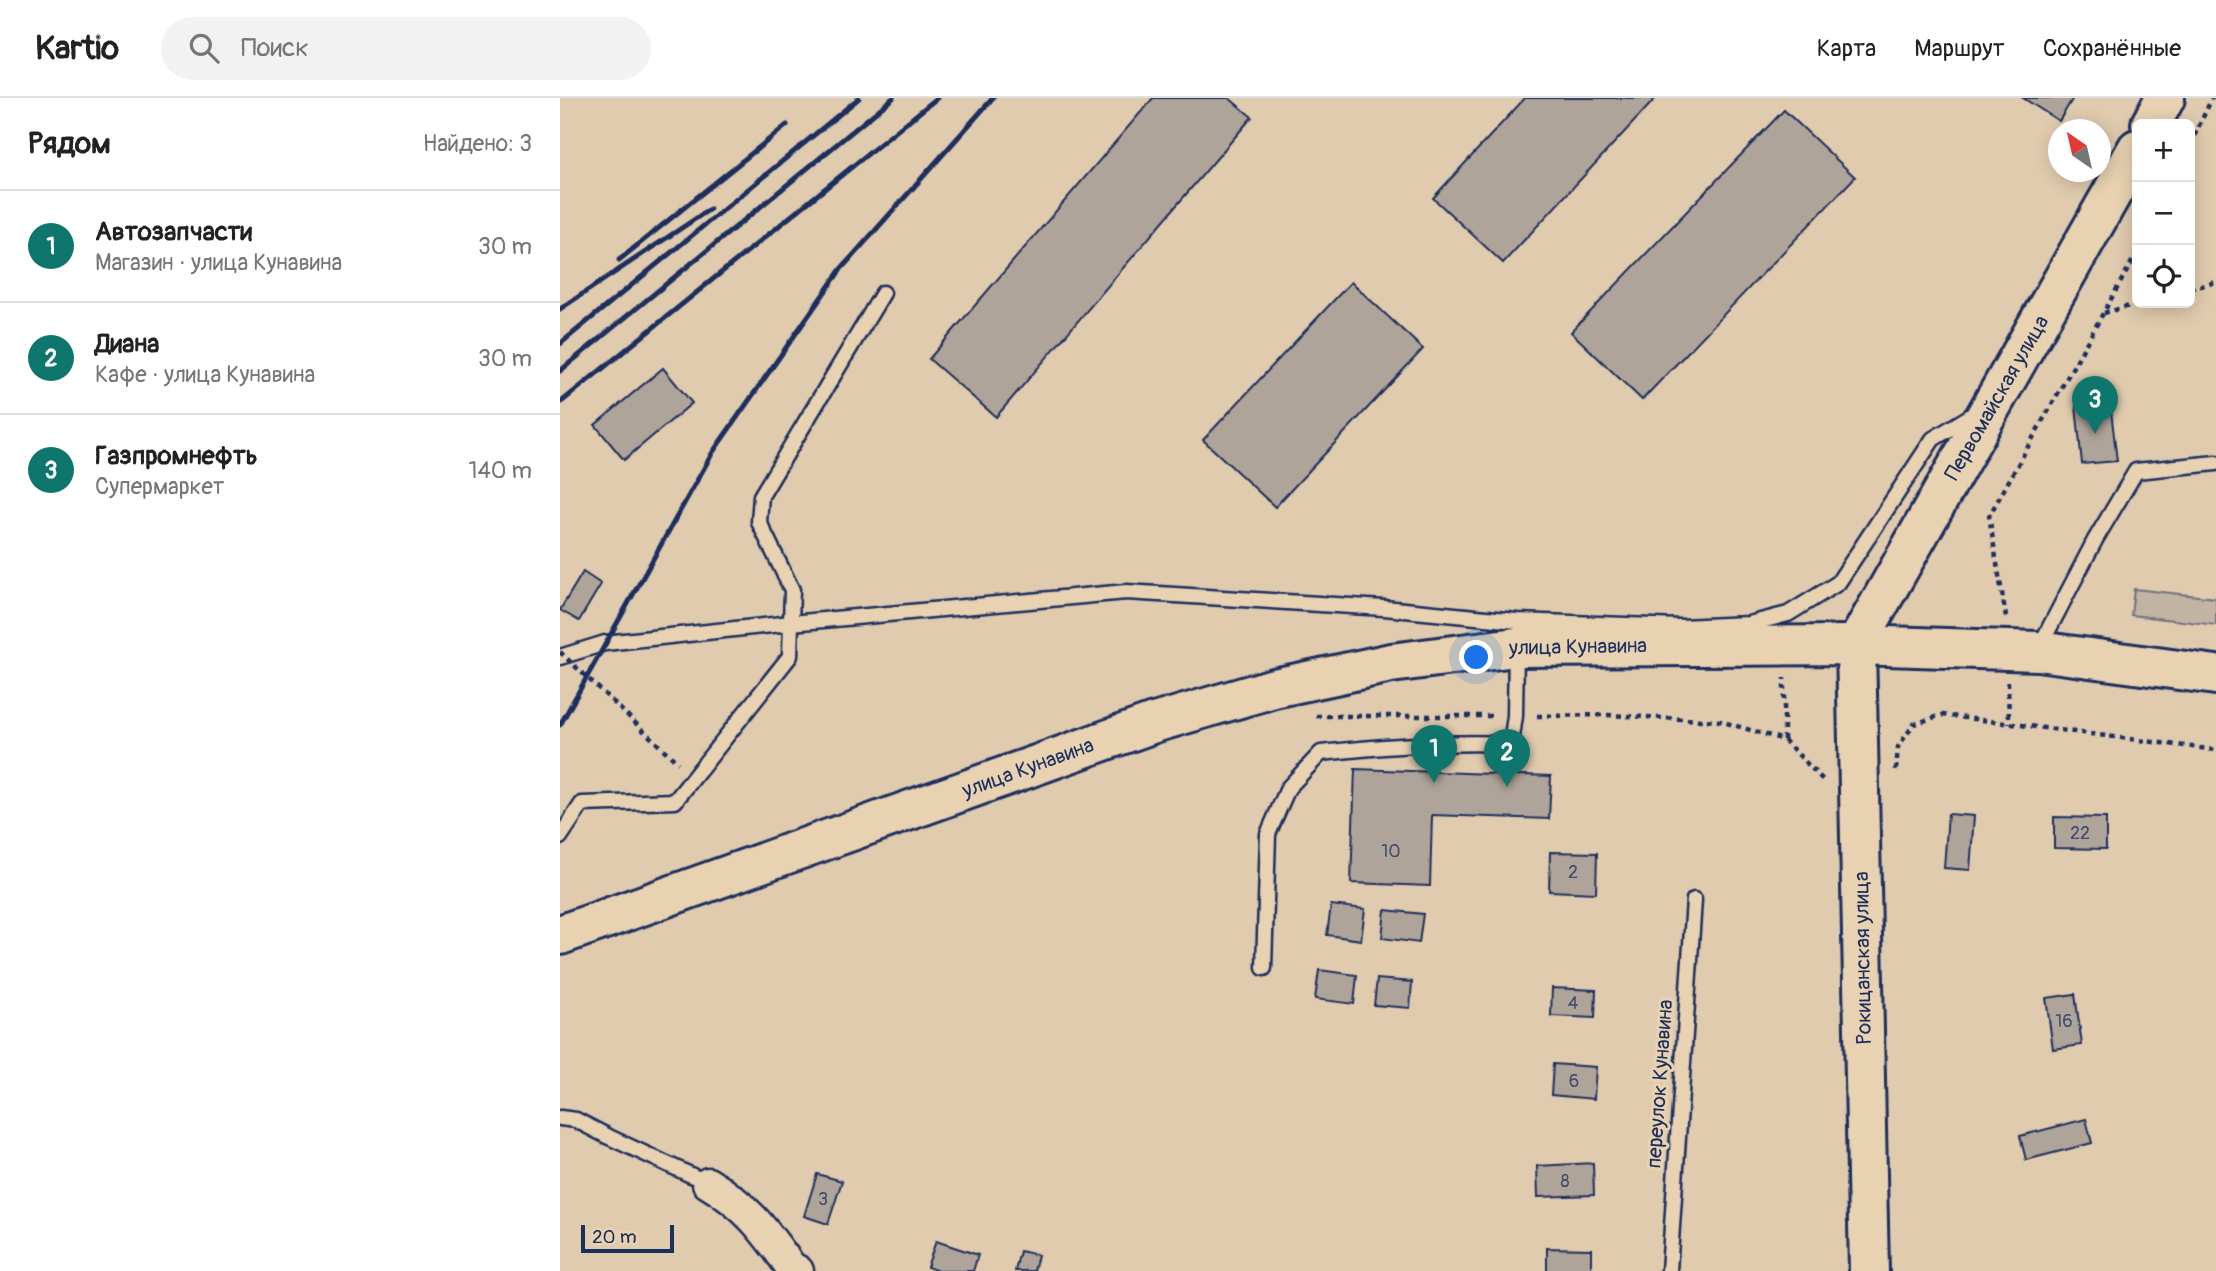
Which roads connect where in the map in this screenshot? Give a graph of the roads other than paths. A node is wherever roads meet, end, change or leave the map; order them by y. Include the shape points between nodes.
1 (2165, 98) edge
2 (2154, 119) edge
3 (2132, 158) edge
4 (883, 293) dead end
5 (1996, 400) junction
6 (2216, 463) edge
7 (791, 623) junction
8 (1856, 645) junction
9 (1516, 647) junction
10 (2023, 650) junction
11 (560, 654) edge
12 (2216, 675) edge
13 (560, 837) edge
14 (1694, 900) dead end
15 (560, 935) edge
16 (1265, 968) dead end
17 (560, 1118) edge
18 (708, 1182) joint
19 (798, 1271) edge
20 (1669, 1271) edge
21 (1869, 1271) edge

1 - 2 main road
3 - 5 main road, Первомайская улица
4 - 7 lane via 761,496 759,522 792,590
5 - 7 lane via 1933,439 1838,583 1788,614 1749,624 1679,627 1517,621 1126,592
5 - 8 main road, Первомайская улица
6 - 10 lane via 2136,471
7 - 11 lane via 605,643
7 - 13 lane via 790,656 675,801 582,804
8 - 9 main road, улица Кунавина
8 - 10 main road, улица Кунавина
8 - 21 main road, Рокицанская улица
9 - 15 main road, улица Кунавина via 1391,663 1274,688 1154,723
9 - 16 lane via 1516,716 1511,744 1382,746 1321,753 1288,788 1268,834
10 - 12 main road, улица Кунавина
14 - 20 lane, переулок Кунавина
17 - 18 lane via 576,1120
18 - 19 street via 757,1221

